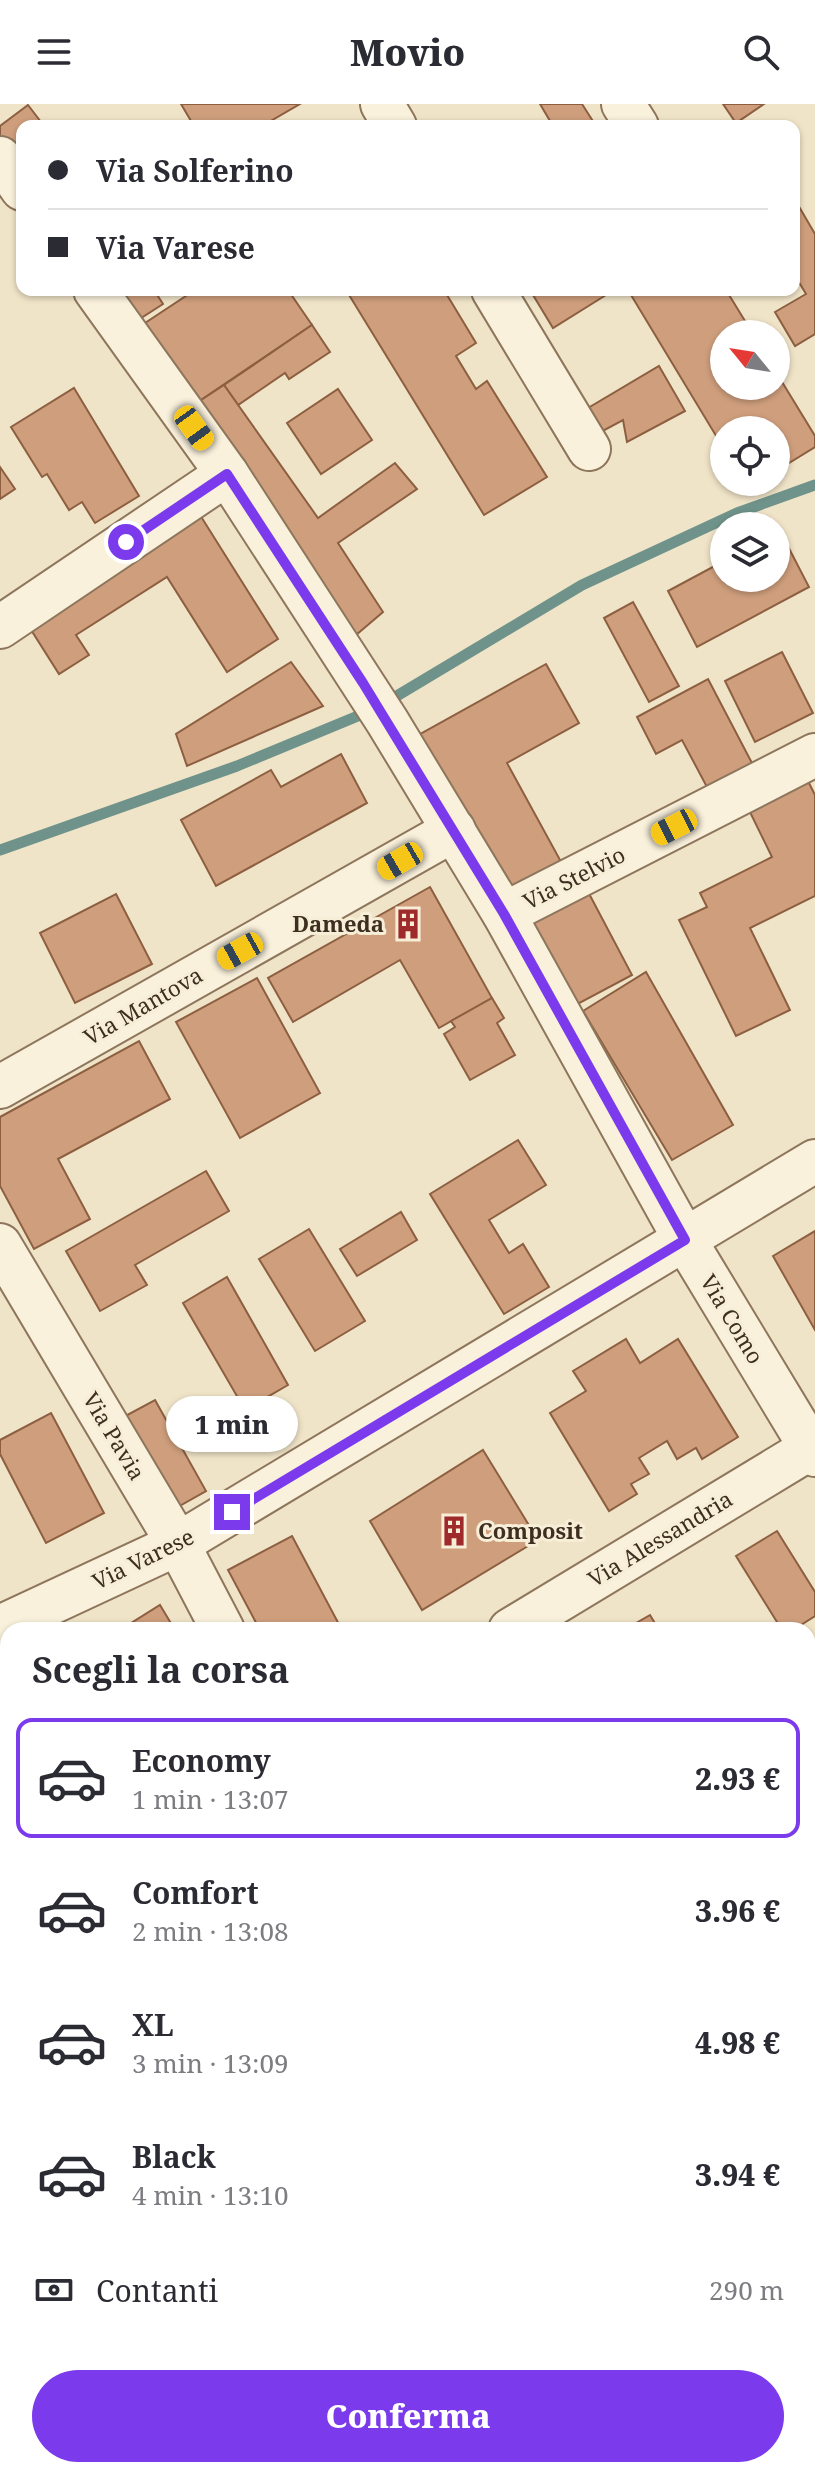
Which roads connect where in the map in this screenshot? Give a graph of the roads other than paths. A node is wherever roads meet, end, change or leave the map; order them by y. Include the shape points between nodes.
1 (0, 158) edge
2 (16, 181) edge
3 (99, 296) edge
4 (497, 296) edge
5 (589, 449) dead end
6 (227, 474) junction
7 (0, 627) edge
8 (815, 755) edge
9 (454, 830) junction
10 (504, 914) junction
11 (0, 1087) edge
12 (815, 1161) edge
13 (685, 1240) junction
14 (0, 1245) edge
15 (813, 1452) edge
16 (178, 1544) junction
17 (11, 1622) edge
18 (219, 1622) edge
19 (524, 1622) edge

1 - 2 street
3 - 6 street, Via Como
4 - 5 street
6 - 7 street
6 - 9 street, Via Como
8 - 10 street, Via Stelvio
9 - 10 street, Via Como
9 - 11 street, Via Mantova
10 - 13 street, Via Como
12 - 13 street, Via Varese
13 - 15 street, Via Como
13 - 16 street, Via Varese
14 - 16 street, Via Pavia
15 - 19 street, Via Alessandria
16 - 17 street, Via Varese
16 - 18 street, Via Pavia

